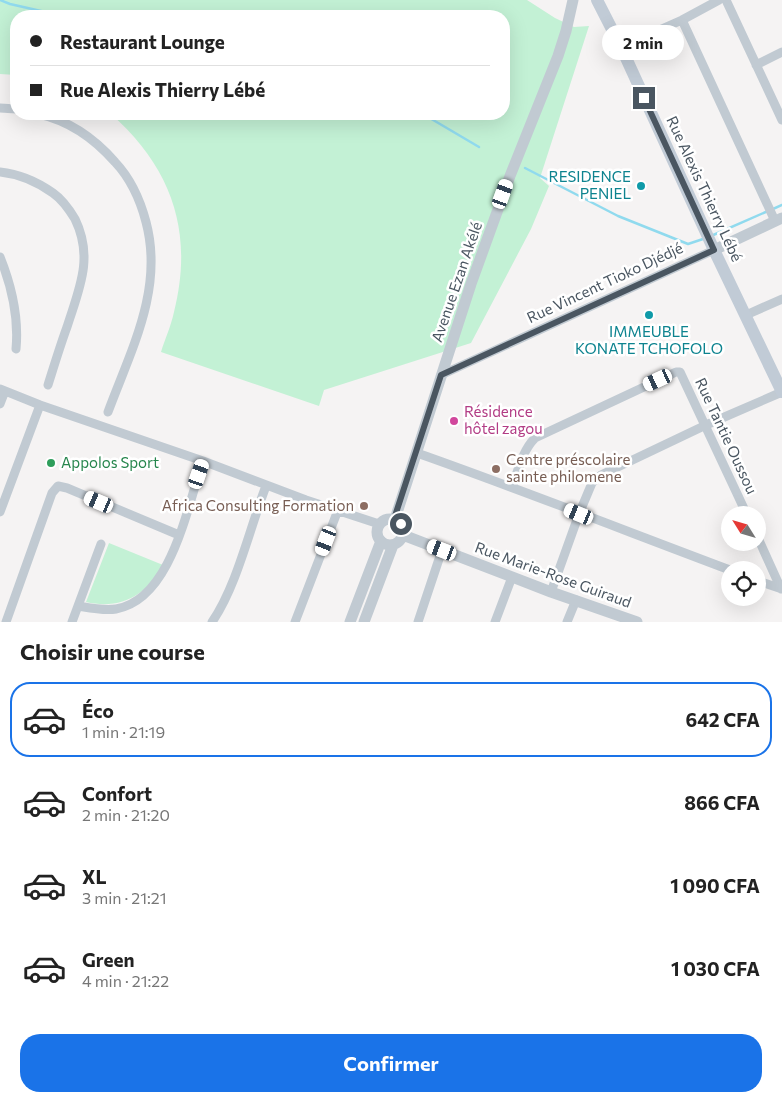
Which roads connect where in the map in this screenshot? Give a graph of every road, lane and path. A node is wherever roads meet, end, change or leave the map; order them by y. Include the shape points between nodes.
1 (573, 0) edge
2 (597, 0) edge
3 (719, 0) edge
4 (726, 0) edge
5 (682, 20) junction
6 (621, 47) junction
7 (782, 52) edge
8 (756, 65) junction
9 (56, 120) edge
10 (782, 120) edge
11 (0, 172) edge
12 (779, 220) edge
13 (714, 250) junction
14 (0, 257) edge
15 (782, 299) edge
16 (746, 316) junction
17 (16, 349) dead end
18 (441, 375) junction
19 (48, 386) dead end
20 (3, 390) edge
21 (782, 392) edge
22 (0, 404) edge
23 (40, 405) junction
24 (108, 412) dead end
25 (706, 425) junction
26 (417, 453) junction
27 (204, 461) junction
28 (266, 486) junction
29 (512, 487) junction
30 (743, 506) edge
31 (338, 510) junction
32 (0, 512) edge
33 (579, 514) junction
34 (394, 519) junction
35 (379, 524) junction
36 (179, 535) junction
37 (403, 535) junction
38 (381, 542) junction
39 (101, 544) dead end
40 (393, 545) junction
41 (442, 550) junction
42 (764, 551) edge
43 (721, 567) edge
44 (512, 577) junction
45 (766, 584) edge
46 (782, 589) edge
47 (551, 592) junction
48 (576, 600) junction
49 (78, 606) junction
50 (6, 622) edge
51 (72, 622) edge
52 (212, 622) edge
53 (294, 622) edge
54 (350, 622) edge
55 (364, 622) edge
56 (418, 622) edge
57 (495, 622) edge
58 (567, 622) edge
59 (637, 622) edge

1 - 18 street, Avenue Ezan Akélé via 558,56 510,176
2 - 6 main road, Rue Alexis Thierry Lébé
3 - 5 street
4 - 8 street
5 - 6 street
5 - 12 street
6 - 13 main road, Rue Alexis Thierry Lébé
7 - 8 street
8 - 10 street
9 - 24 street via 73,126 94,140 125,173 137,194 150,236 151,284 144,314
11 - 19 street via 41,184 58,197 80,230 84,268 80,288
12 - 13 street, Rue Vincent Tioko Djédjé
13 - 16 main road, Rue Alexis Thierry Lébé
13 - 18 street, Rue Vincent Tioko Djédjé
14 - 17 street via 14,302 18,332
15 - 16 street
16 - 21 main road, Rue Alexis Thierry Lébé
18 - 26 street, Avenue Ezan Akélé
20 - 22 street
20 - 23 street
21 - 25 street
23 - 27 street
23 - 32 street
25 - 29 street, Rue Tantie Oussou via 683,376 676,372 535,438 525,452
25 - 30 street, Rue Tantie Oussou
25 - 33 street via 601,475 592,483
26 - 29 street
26 - 34 street, Avenue Ezan Akélé
27 - 28 street
27 - 36 street
28 - 31 street
28 - 52 street via 235,574
29 - 33 street
31 - 35 street
31 - 53 street
33 - 43 street
33 - 47 street
34 - 35 street via 388,518
34 - 37 street via 401,524
35 - 38 street via 377,534
36 - 49 street via 160,578 132,603 116,609
36 - 50 street via 58,486 52,493
37 - 40 street
37 - 41 street, Rue Marie-Rose Guiraud
38 - 40 street
38 - 54 street
39 - 49 street
40 - 55 street
41 - 44 street, Rue Marie-Rose Guiraud
41 - 56 street
42 - 46 street
44 - 47 street, Rue Marie-Rose Guiraud
44 - 57 street
45 - 46 street
47 - 48 street, Rue Marie-Rose Guiraud
48 - 58 street
48 - 59 street, Rue Marie-Rose Guiraud
49 - 51 street

